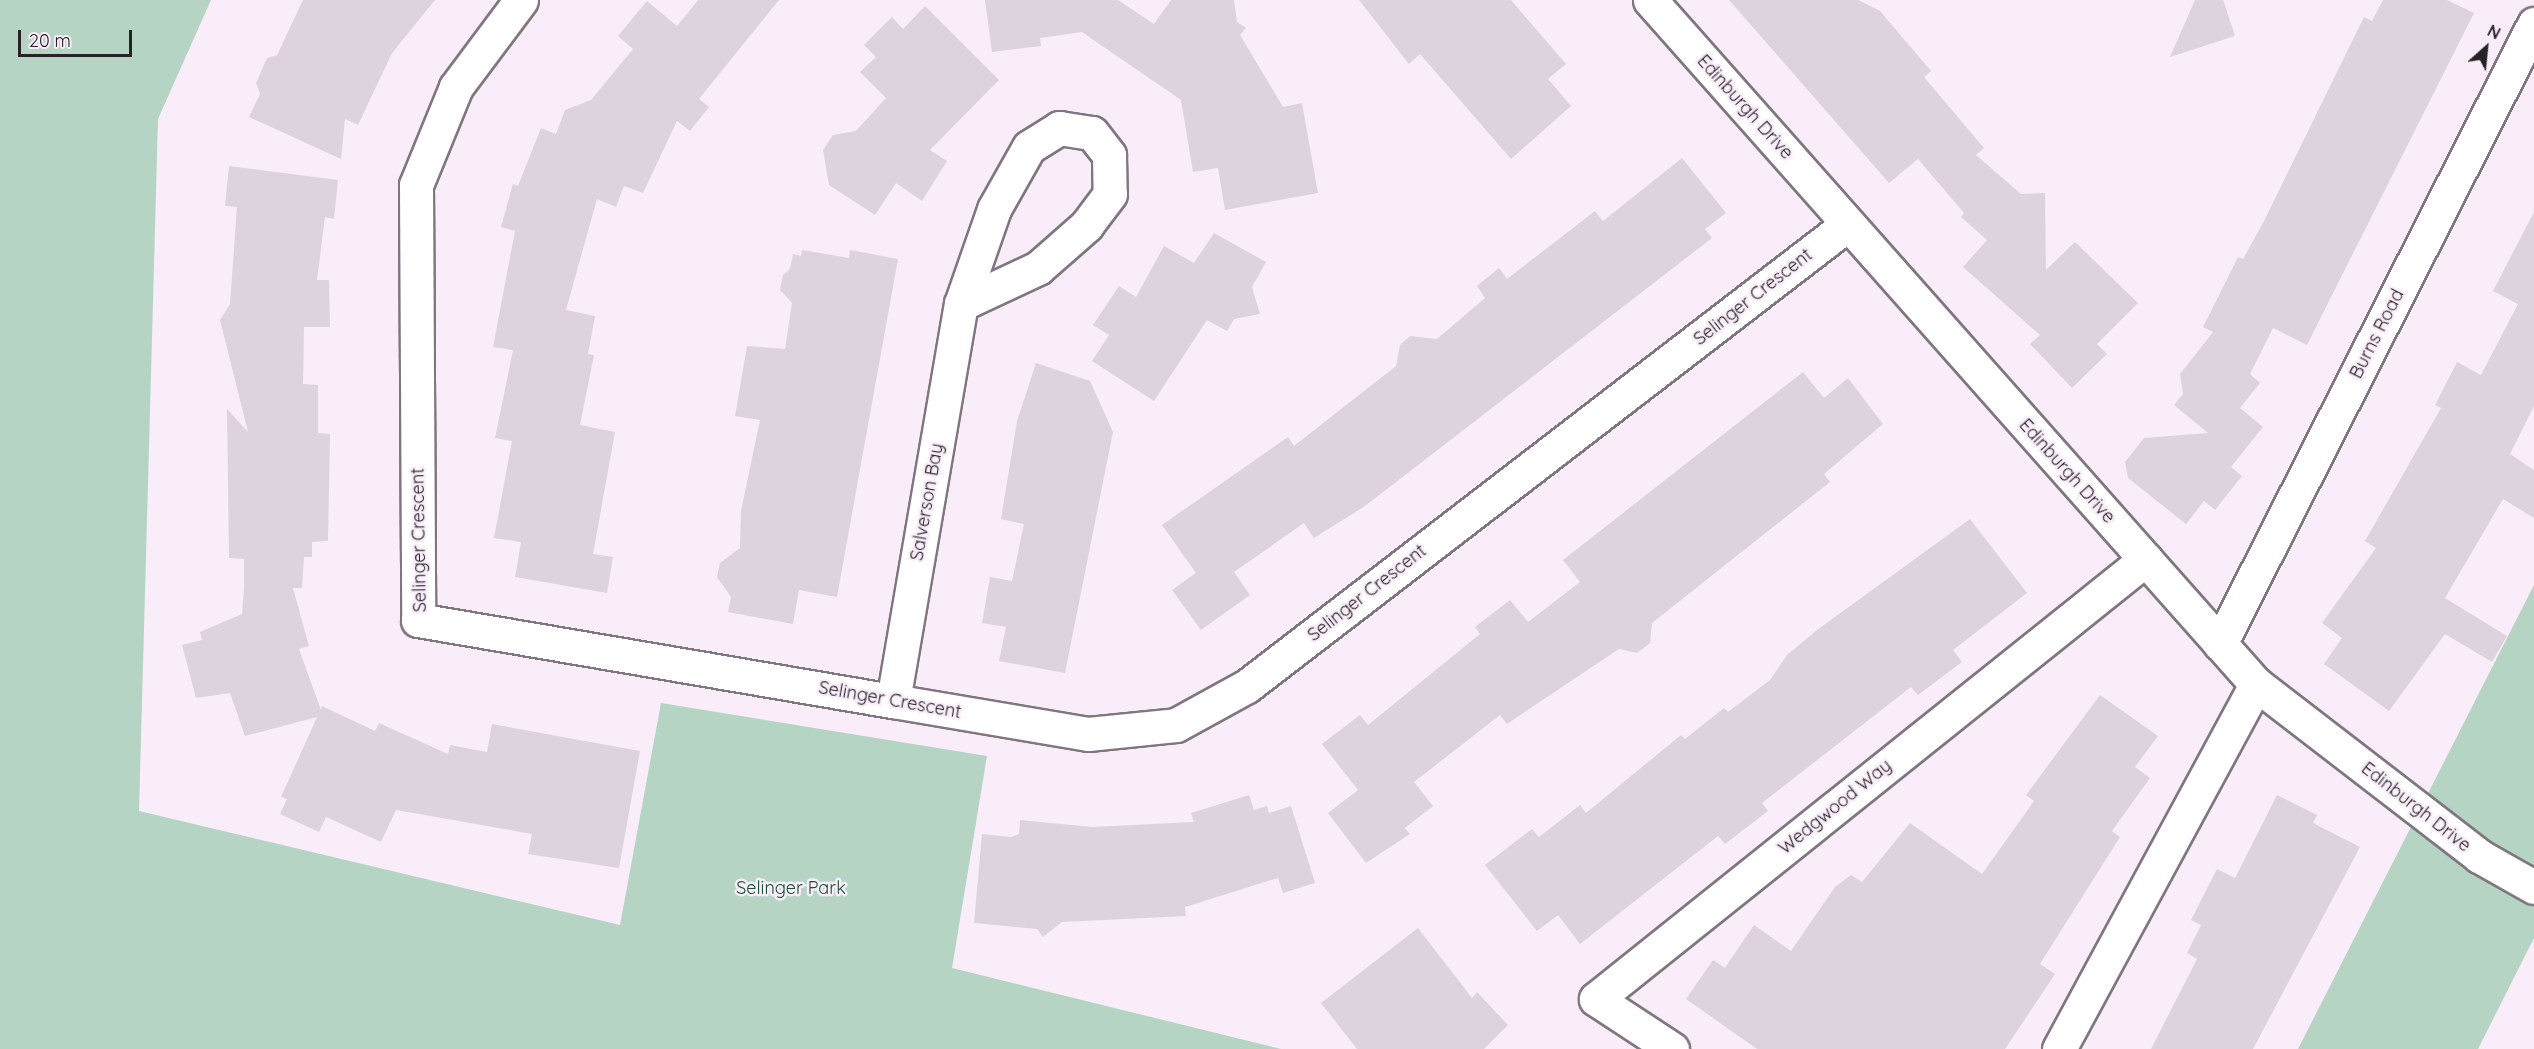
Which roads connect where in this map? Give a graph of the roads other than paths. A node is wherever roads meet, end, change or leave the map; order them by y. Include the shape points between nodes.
1 (521, 0) edge
2 (1650, 0) edge
3 (2534, 24) edge
4 (1848, 224) junction
5 (961, 304) junction
6 (2146, 559) junction
7 (2220, 644) junction
8 (2256, 684) junction
9 (893, 701) junction
10 (2534, 887) edge
11 (1672, 1049) edge
12 (2059, 1049) edge

1 - 9 street, Selinger Crescent via 456,87 416,185 418,620
2 - 4 street, Edinburgh Drive
3 - 7 street, Burns Road
4 - 6 street, Edinburgh Drive
4 - 9 street, Selinger Crescent via 1247,686 1176,725 1088,734
5 - 5 street, Salverson Bay via 1038,268 1087,225 1110,194 1108,155 1092,133 1059,128 1029,147 994,209
5 - 9 street, Salverson Bay
6 - 7 street, Edinburgh Drive
6 - 11 street, Wedgwood Way via 1596,999
7 - 8 street, Edinburgh Drive
8 - 10 street, Edinburgh Drive via 2479,856
8 - 12 street

